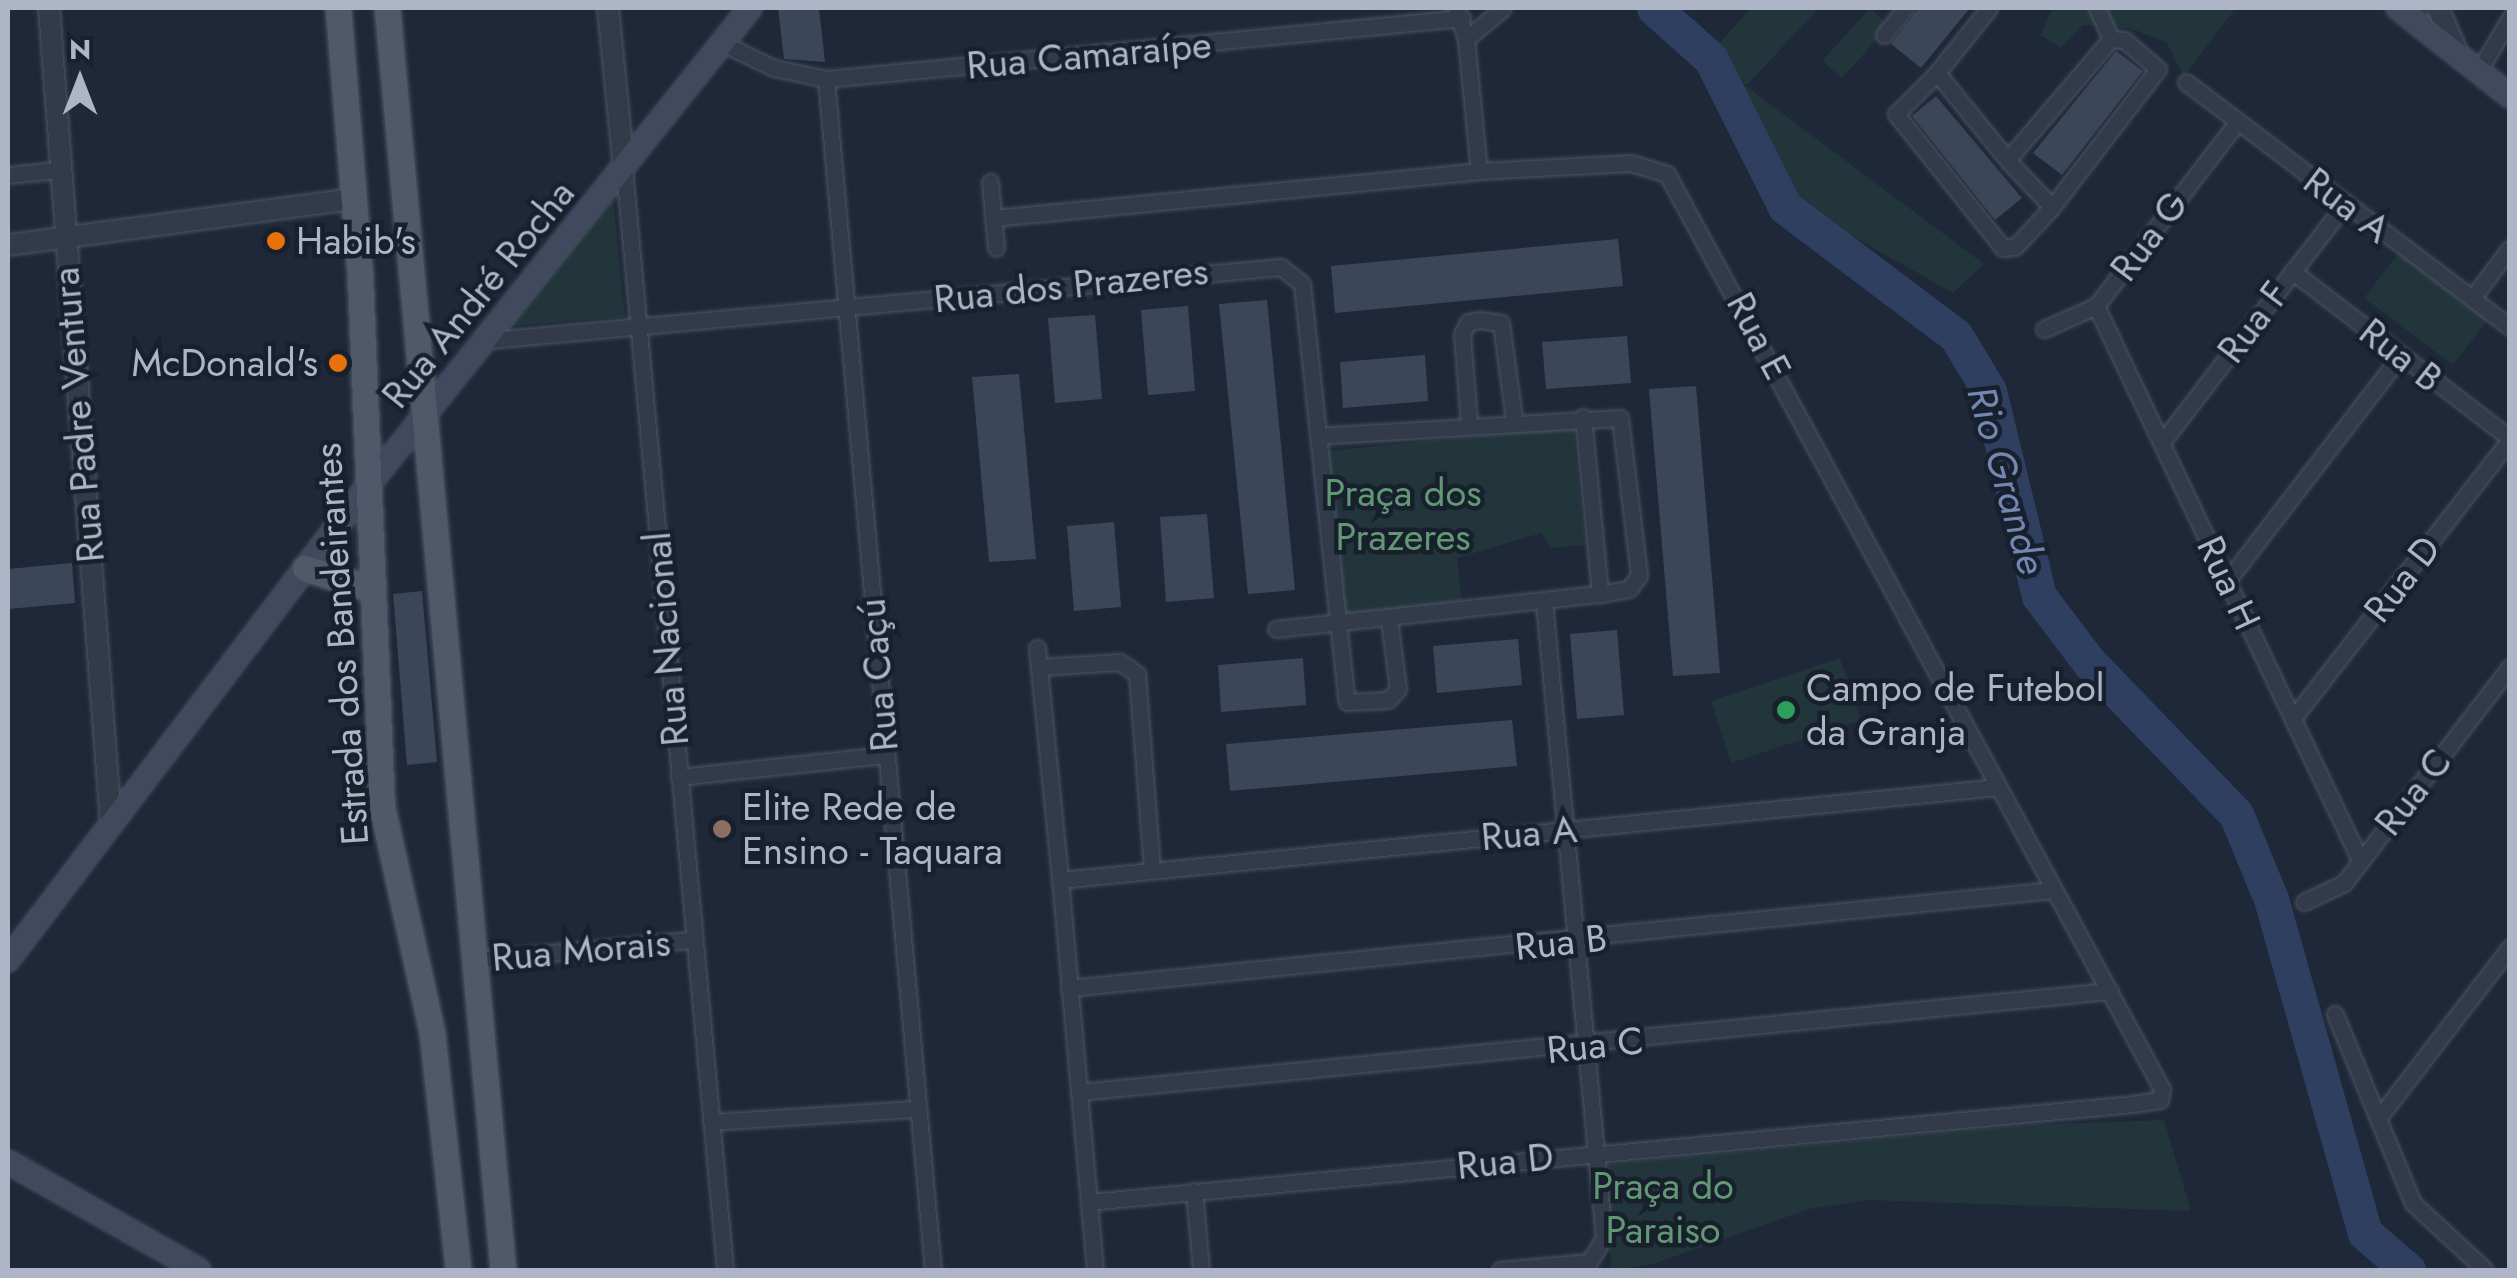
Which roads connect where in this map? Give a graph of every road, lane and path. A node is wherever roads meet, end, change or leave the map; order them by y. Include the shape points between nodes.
1 (48, 8) edge
2 (338, 8) edge
3 (387, 8) edge
4 (608, 8) edge
5 (750, 8) edge
6 (1504, 8) edge
7 (1906, 8) edge
8 (1989, 8) edge
9 (2097, 8) edge
10 (2438, 8) edge
11 (2403, 9) edge
12 (1459, 13) edge
13 (2510, 18) edge
14 (1884, 35) dead end
15 (1466, 39) junction
16 (2110, 39) junction
17 (722, 43) junction
18 (2469, 65) junction
19 (1937, 73) junction
20 (826, 79) junction
21 (2186, 82) dead end
22 (2510, 96) edge
23 (2237, 122) junction
24 (2008, 160) junction
25 (624, 168) junction
26 (56, 170) junction
27 (1479, 172) junction
28 (8, 175) edge
29 (990, 182) dead end
30 (355, 199) junction
31 (2344, 204) junction
32 (2052, 207) junction
33 (994, 218) junction
34 (64, 238) junction
35 (8, 246) edge
36 (996, 248) dead end
37 (2510, 248) edge
38 (2292, 271) junction
39 (2472, 297) junction
40 (2096, 306) junction
41 (846, 308) junction
42 (2510, 327) edge
43 (637, 328) junction
44 (2044, 329) dead end
45 (491, 340) junction
46 (2402, 356) junction
47 (426, 416) junction
48 (1583, 417) junction
49 (1514, 419) junction
50 (1469, 423) junction
51 (1319, 436) junction
52 (2510, 439) edge
53 (2163, 441) junction
54 (363, 492) junction
55 (305, 568) junction
56 (2228, 580) junction
57 (368, 588) junction
58 (1600, 594) junction
59 (1544, 602) junction
60 (1390, 620) junction
61 (1334, 625) junction
62 (1276, 629) dead end
63 (1037, 648) dead end
64 (2510, 666) edge
65 (1040, 667) junction
66 (2294, 717) junction
67 (884, 755) junction
68 (680, 778) junction
69 (1998, 787) junction
70 (111, 823) junction
71 (1568, 829) junction
72 (2360, 860) junction
73 (1152, 868) junction
74 (1060, 880) junction
75 (2052, 890) junction
76 (2304, 902) dead end
77 (690, 940) junction
78 (1578, 940) junction
79 (2510, 947) edge
80 (8, 960) edge
81 (473, 960) junction
82 (1070, 988) junction
83 (2110, 991) junction
84 (2335, 1014) dead end
85 (1586, 1047) junction
86 (1079, 1092) junction
87 (2160, 1100) joint
88 (914, 1109) junction
89 (2380, 1116) junction
90 (711, 1122) junction
91 (1594, 1152) junction
92 (8, 1162) edge
93 (1194, 1191) junction
94 (1089, 1202) junction
95 (200, 1270) edge
96 (458, 1270) edge
97 (503, 1270) edge
98 (726, 1270) edge
99 (933, 1270) edge
100 (1095, 1270) edge
101 (1201, 1270) edge
102 (1500, 1270) edge
103 (2485, 1270) edge

1 - 26 street, Rua Padre Ventura
2 - 30 main road, Estrada dos Bandeirantes
3 - 47 main road
4 - 25 street, Rua Nacional
5 - 17 main road, Rua André Rocha
6 - 15 street
7 - 14 street
8 - 19 street
9 - 16 street
10 - 18 street
11 - 18 main road
12 - 15 street
12 - 20 street, Rua Camaraípe
13 - 18 street
15 - 27 street
16 - 24 street
16 - 32 street via 2124,40 2158,73
17 - 20 street, Rua Camaraípe via 774,68
17 - 25 main road, Rua André Rocha
18 - 22 main road
19 - 24 street
19 - 32 street via 1896,114 2003,248 2015,247
20 - 41 street, Rua Caçú
21 - 23 street, Rua A
23 - 31 street, Rua A
23 - 40 street, Rua G
24 - 32 street
25 - 43 street, Rua Nacional
25 - 45 main road, Rua André Rocha
26 - 28 street
26 - 34 street, Rua Padre Ventura
27 - 33 street, Rua E
27 - 69 street, Rua E via 1631,163 1653,166 1680,188
29 - 33 street
30 - 34 street
30 - 54 main road, Estrada dos Bandeirantes
31 - 38 street, Rua F
31 - 39 street, Rua A
33 - 36 street
34 - 35 street
34 - 70 street, Rua Padre Ventura
37 - 39 street
38 - 46 street, Rua B
38 - 53 street, Rua F
39 - 42 street, Rua A
40 - 44 street, Rua G
40 - 53 street, Rua H
41 - 43 street, Rua dos Prazeres
41 - 51 street, Rua dos Prazeres via 1281,266 1302,284
41 - 67 street, Rua Caçú
43 - 45 street, Rua dos Prazeres
43 - 68 street, Rua Nacional
45 - 47 main road, Rua André Rocha
46 - 52 street, Rua B
46 - 56 street
47 - 54 main road, Rua André Rocha
47 - 81 main road
48 - 49 street
48 - 58 street
48 - 58 street via 1624,423 1638,575 1630,589
49 - 50 street
49 - 50 street via 1501,323 1480,320 1468,322 1462,334
50 - 51 street
51 - 61 street, Rua dos Prazeres
52 - 66 street, Rua D
53 - 56 street, Rua H
54 - 55 main road, Rua André Rocha
54 - 57 main road, Estrada dos Bandeirantes
55 - 57 main road
55 - 70 main road, Rua André Rocha
56 - 66 street, Rua H
57 - 96 main road, Estrada dos Bandeirantes via 386,838 432,1033
58 - 59 street
59 - 60 street
59 - 71 street
60 - 61 street
60 - 61 street, Rua dos Prazeres via 1398,689 1371,701 1343,697
61 - 62 street
63 - 65 street
64 - 72 street, Rua C
65 - 73 street via 1120,662 1137,674
65 - 74 street
66 - 72 street, Rua H
67 - 68 street
67 - 88 street, Rua Caçú
68 - 77 street, Rua Nacional
69 - 71 street, Rua A
69 - 75 street, Rua E
70 - 80 main road, Rua André Rocha
71 - 73 street, Rua A
71 - 78 street
72 - 76 street, Rua C via 2344,883
73 - 74 street, Rua A
74 - 82 street
75 - 78 street, Rua B
75 - 83 street, Rua E
77 - 81 street, Rua Morais
77 - 90 street, Rua Nacional
78 - 82 street, Rua B
78 - 85 street
79 - 89 street
81 - 97 main road
82 - 86 street
83 - 85 street, Rua C
83 - 87 street, Rua E via 2160,1084
84 - 89 street
85 - 86 street, Rua C
85 - 91 street
86 - 94 street
87 - 91 street, Rua D
88 - 90 street
88 - 99 street, Rua Caçú
89 - 103 street via 2413,1203
90 - 98 street, Rua Nacional
91 - 93 street, Rua D
91 - 102 street via 1600,1254
92 - 95 main road
93 - 94 street, Rua D
93 - 101 street
94 - 100 street

